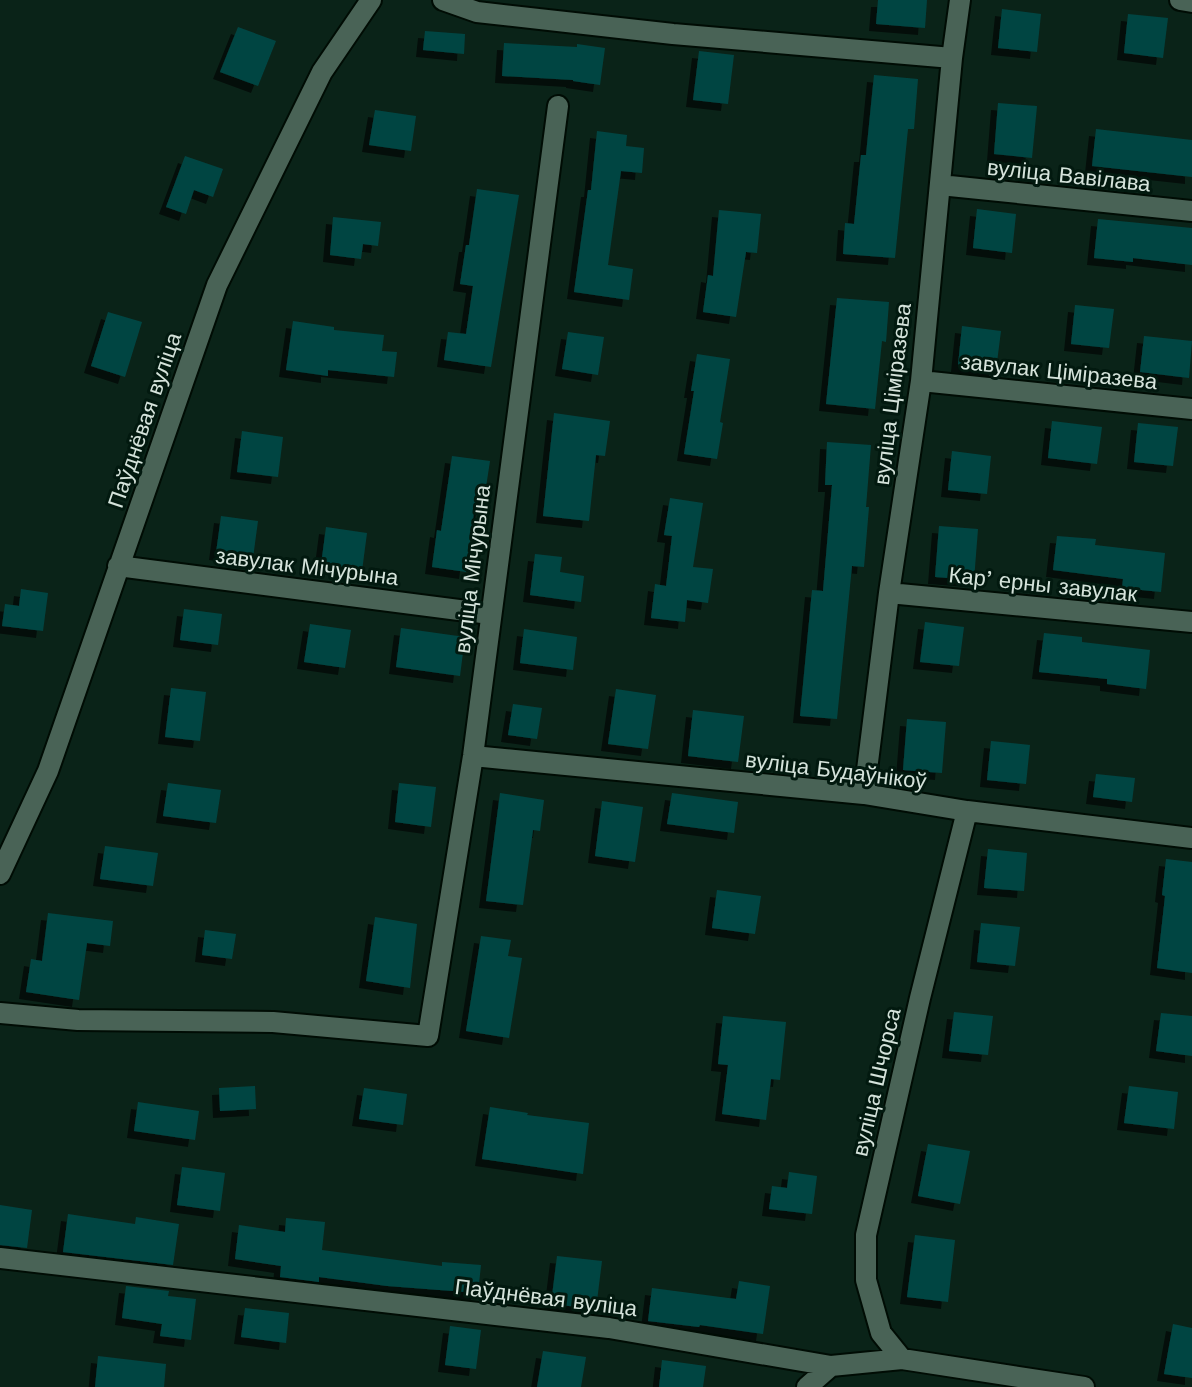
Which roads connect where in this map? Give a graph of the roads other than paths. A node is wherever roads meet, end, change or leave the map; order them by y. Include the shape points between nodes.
1 (371, 0) edge
2 (443, 0) edge
3 (960, 0) edge
4 (1180, 0) edge
5 (1192, 2) edge
6 (952, 58) junction
7 (558, 106) dead end
8 (940, 185) junction
9 (1192, 211) edge
10 (921, 381) junction
11 (1192, 409) edge
12 (118, 566) junction
13 (889, 593) junction
14 (490, 614) junction
15 (1192, 622) edge
16 (473, 756) junction
17 (864, 794) junction
18 (967, 811) junction
19 (1192, 838) edge
20 (0, 874) edge
21 (0, 1013) edge
22 (0, 1258) edge
23 (902, 1359) junction
24 (831, 1366) junction
25 (807, 1387) edge
26 (1084, 1387) edge

1 - 12 street, Паўднёвая вуліца via 322,72 217,285
2 - 6 street via 477,12
3 - 6 street, вуліца Ціміразева
4 - 5 street
6 - 8 street, вуліца Ціміразева
7 - 14 street, вуліца Мічурына
8 - 9 street, вуліца Вавілава
8 - 10 street, вуліца Ціміразева
10 - 11 street, завулак Ціміразева
10 - 13 street, вуліца Ціміразева
12 - 14 street, завулак Мічурына
12 - 20 street, Паўднёвая вуліца via 48,771
13 - 15 street, Карʼерны завулак
13 - 17 street, вуліца Ціміразева
14 - 16 street, вуліца Мічурына
16 - 17 street, вуліца Будаўнікоў
16 - 21 street, вуліца Мічурына via 428,1036 273,1022 78,1020
17 - 18 street, вуліца Будаўнікоў
18 - 19 street, вуліца Будаўнікоў
18 - 23 street, вуліца Шчорса via 866,1235 866,1280 881,1333
22 - 24 street, Паўднёвая вуліца via 609,1328
23 - 24 street, Паўднёвая вуліца
23 - 26 street, Паўднёвая вуліца
24 - 25 street

